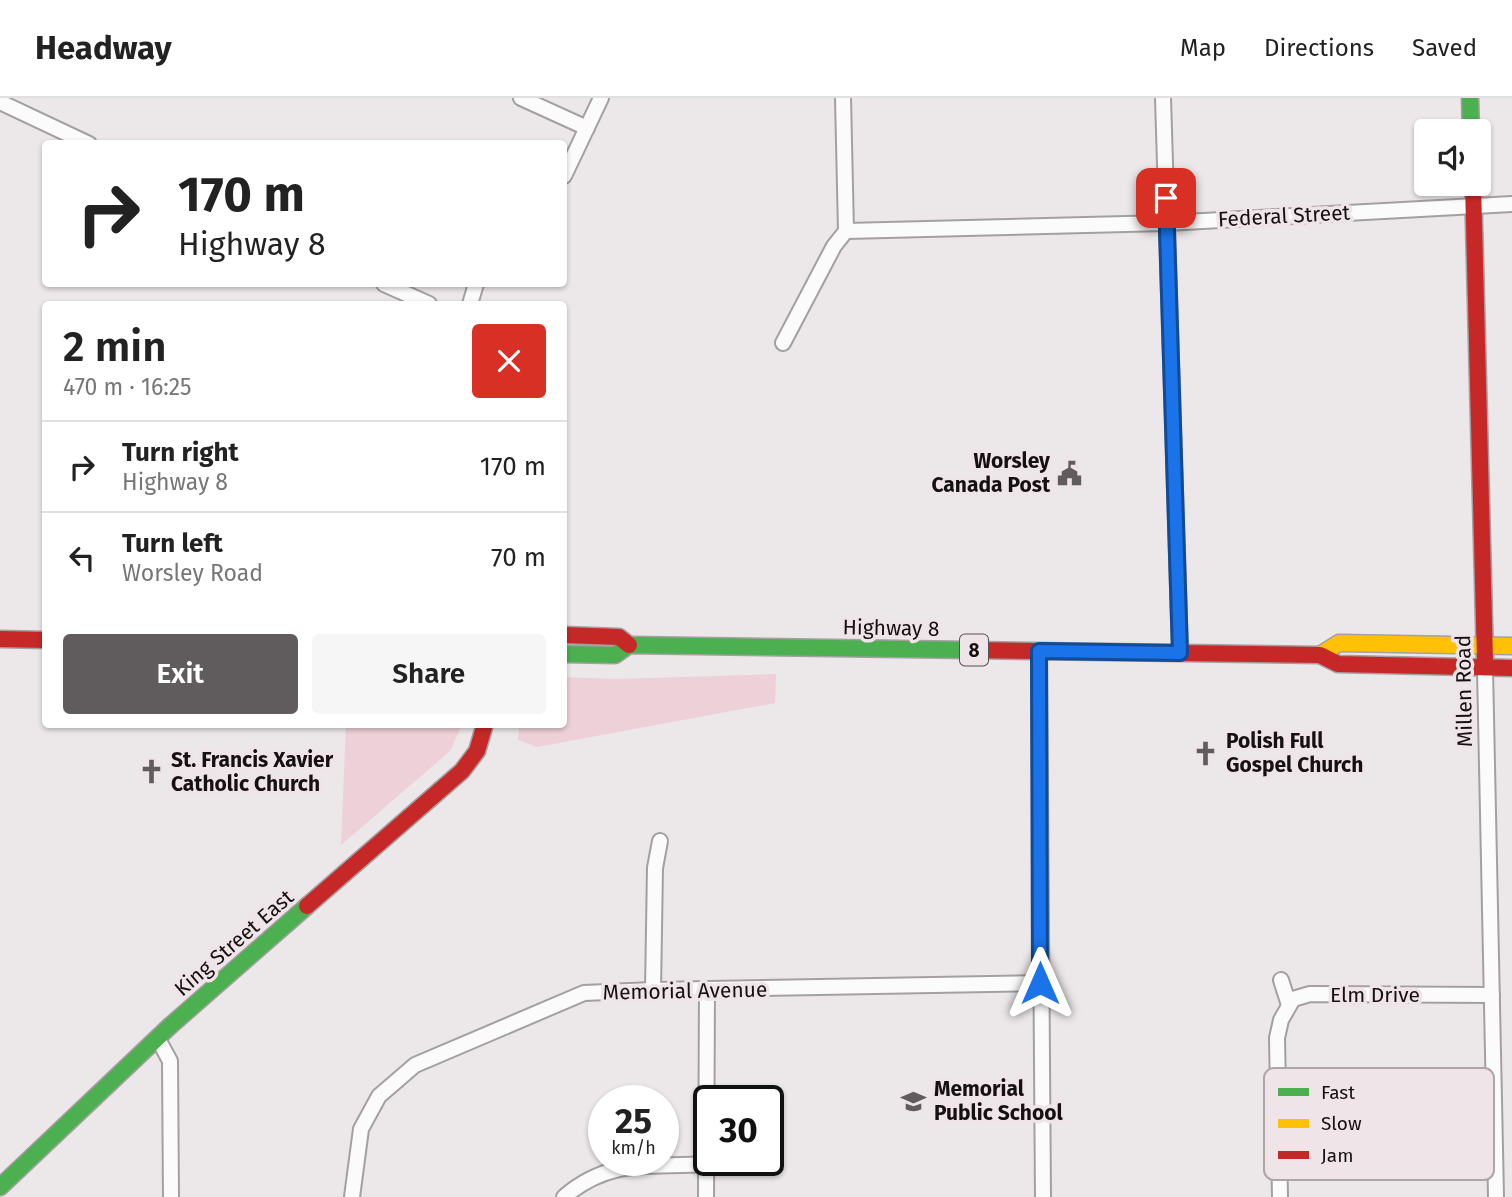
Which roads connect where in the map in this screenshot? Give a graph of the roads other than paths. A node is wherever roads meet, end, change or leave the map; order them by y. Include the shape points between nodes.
1 (521, 98) edge
2 (601, 98) edge
3 (843, 98) edge
4 (1163, 98) edge
5 (1470, 98) edge
6 (0, 102) edge
7 (1471, 119) edge
8 (587, 128) junction
9 (81, 140) edge
10 (567, 170) edge
11 (1473, 196) edge
12 (1512, 204) edge
13 (1473, 206) junction
14 (1167, 222) junction
15 (846, 231) junction
16 (391, 287) edge
17 (422, 301) edge
18 (783, 343) dead end
19 (567, 635) edge
20 (0, 639) edge
21 (42, 640) edge
22 (1484, 644) junction
23 (629, 645) junction
24 (1512, 646) edge
25 (1039, 651) junction
26 (1180, 653) junction
27 (567, 654) edge
28 (1320, 655) junction
29 (1512, 668) edge
30 (1485, 669) junction
31 (484, 728) edge
32 (660, 841) dead end
33 (1281, 980) dead end
34 (1040, 983) junction
35 (653, 989) junction
36 (707, 990) junction
37 (1492, 995) junction
38 (1289, 1005) junction
39 (158, 1039) junction
40 (1278, 1068) edge
41 (1493, 1068) edge
42 (706, 1085) edge
43 (1494, 1096) edge
44 (693, 1164) edge
45 (706, 1176) edge
46 (0, 1187) edge
47 (171, 1197) edge
48 (352, 1197) edge
49 (564, 1197) edge
50 (706, 1197) edge
51 (1043, 1197) edge
52 (1496, 1197) edge

1 - 8 street
2 - 8 street
3 - 15 street
4 - 14 street
5 - 7 main road
6 - 9 street
8 - 10 street
11 - 13 main road, Millen Road
12 - 13 street, Federal Street
13 - 14 street, Federal Street
13 - 22 main road, Millen Road
14 - 15 street, Federal Street
14 - 26 street
15 - 18 street
16 - 17 street
19 - 23 main road, Highway 8 / 8 via 619,637
20 - 21 main road
22 - 24 main road, Highway 8 / 8
22 - 28 main road, Highway 8 / 8 via 1339,643
22 - 30 main road, Millen Road
23 - 25 main road, Highway 8 / 8
23 - 27 main road, Highway 8 / 8 via 615,655
25 - 26 main road, Highway 8 / 8
25 - 34 street
26 - 28 main road, Highway 8 / 8
28 - 30 main road, Highway 8 / 8 via 1338,664
29 - 30 main road, Highway 8 / 8
30 - 37 street, Millen Road
31 - 39 main road, King Street East via 477,751 462,771
32 - 35 street via 655,868
33 - 38 street
34 - 36 street, Memorial Avenue
34 - 51 street
35 - 36 street, Memorial Avenue
35 - 48 street, Memorial Avenue via 584,993 415,1065 379,1096 361,1129
36 - 42 street
37 - 38 street, Elm Drive via 1310,994
37 - 41 street, Millen Road
38 - 40 street via 1277,1038
39 - 46 main road, King Street East
39 - 47 street via 170,1061
43 - 52 street, Millen Road
44 - 49 street via 624,1167 595,1176
45 - 50 street

